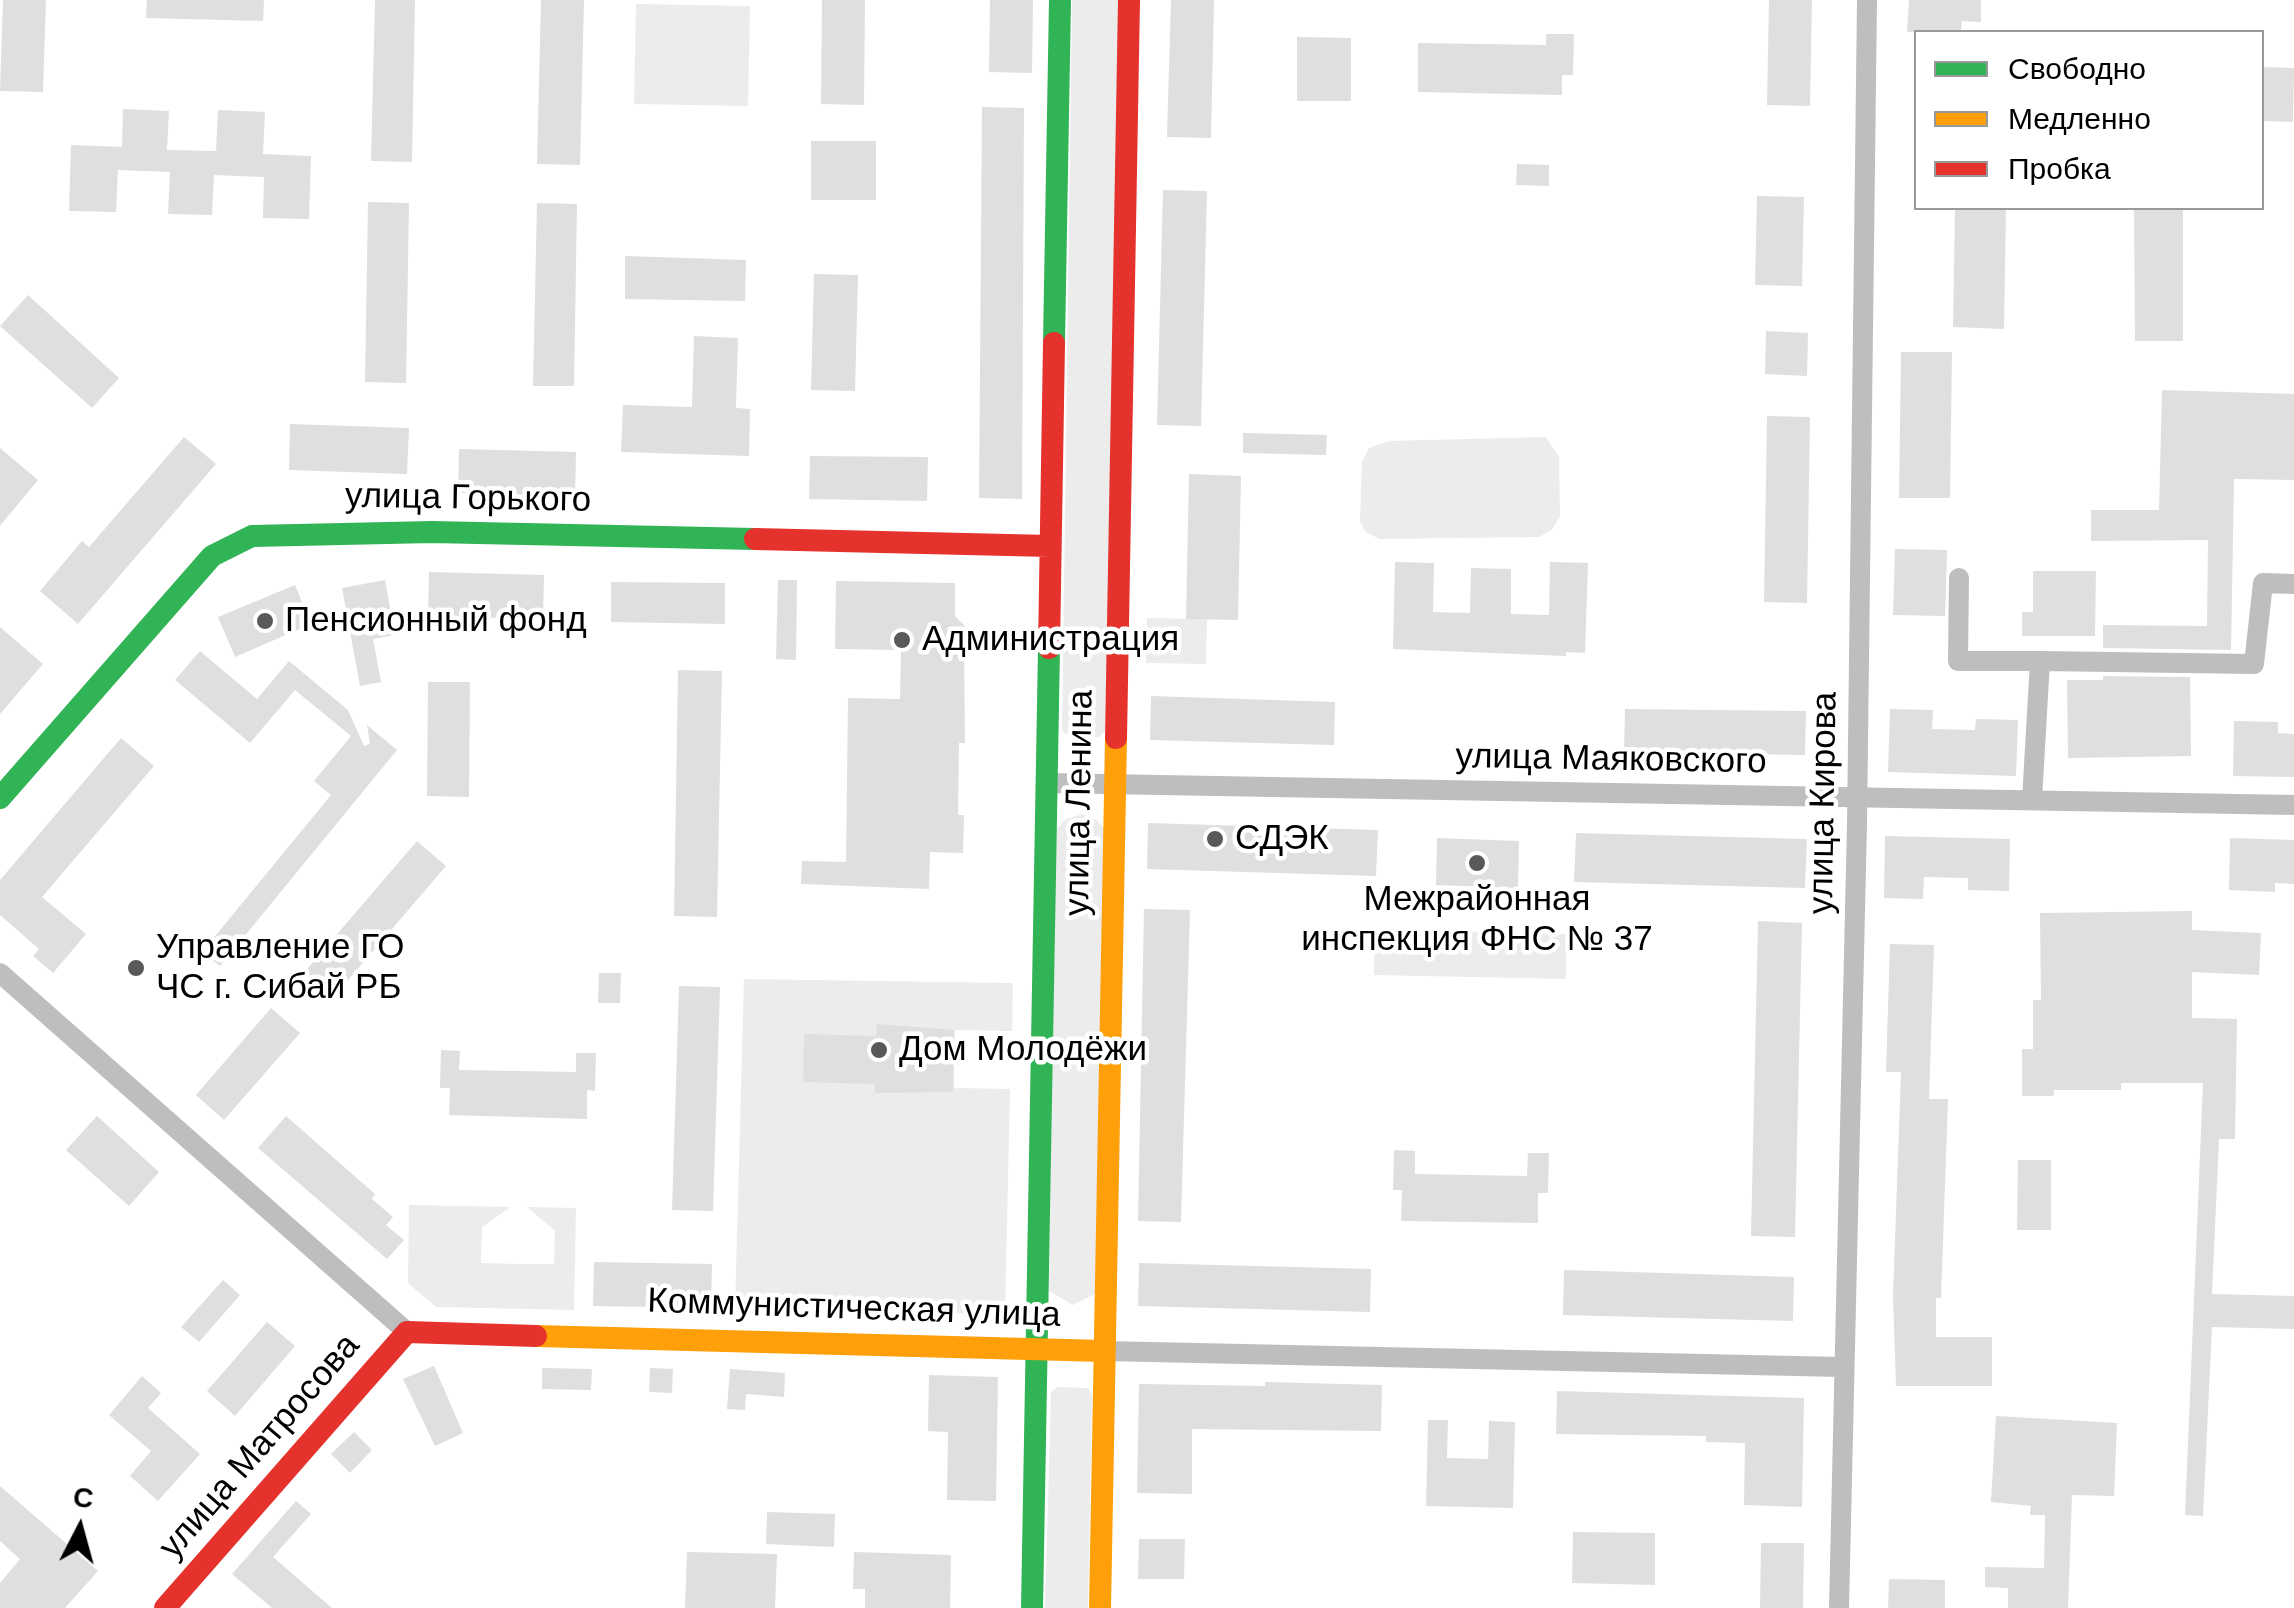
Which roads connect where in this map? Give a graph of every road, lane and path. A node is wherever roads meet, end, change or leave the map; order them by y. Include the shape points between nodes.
1 (1060, 0) edge
2 (1129, 0) edge
3 (1867, 0) edge
4 (1050, 546) junction
5 (1958, 578) dead end
6 (2294, 584) edge
7 (2040, 662) junction
8 (1046, 783) junction
9 (1115, 784) junction
10 (0, 798) edge
11 (1858, 798) junction
12 (2032, 800) junction
13 (2294, 805) edge
14 (0, 973) edge
15 (407, 1332) junction
16 (1036, 1350) junction
17 (1104, 1351) junction
18 (1842, 1366) junction
19 (165, 1608) edge
20 (1032, 1608) edge
21 (1100, 1608) edge
22 (1839, 1608) edge

1 - 4 main road, улица Ленина
2 - 9 main road, улица Ленина
3 - 11 street, улица Кирова
4 - 8 main road, улица Ленина
4 - 10 main road, улица Горького via 432,532 252,536 212,556
5 - 7 street via 1958,661
6 - 7 street via 2263,583 2254,664
7 - 12 street
8 - 9 street, улица Маяковского
8 - 16 main road, улица Ленина
9 - 11 street, улица Маяковского
9 - 17 main road, улица Ленина
11 - 12 street, улица Маяковского
11 - 18 street, улица Кирова
12 - 13 street, улица Маяковского
14 - 15 street
15 - 16 main road, Коммунистическая улица
15 - 19 main road, улица Матросова
16 - 17 main road, Коммунистическая улица
16 - 20 main road, улица Ленина
17 - 18 street, Коммунистическая улица
17 - 21 main road, улица Ленина
18 - 22 street, улица Кирова

